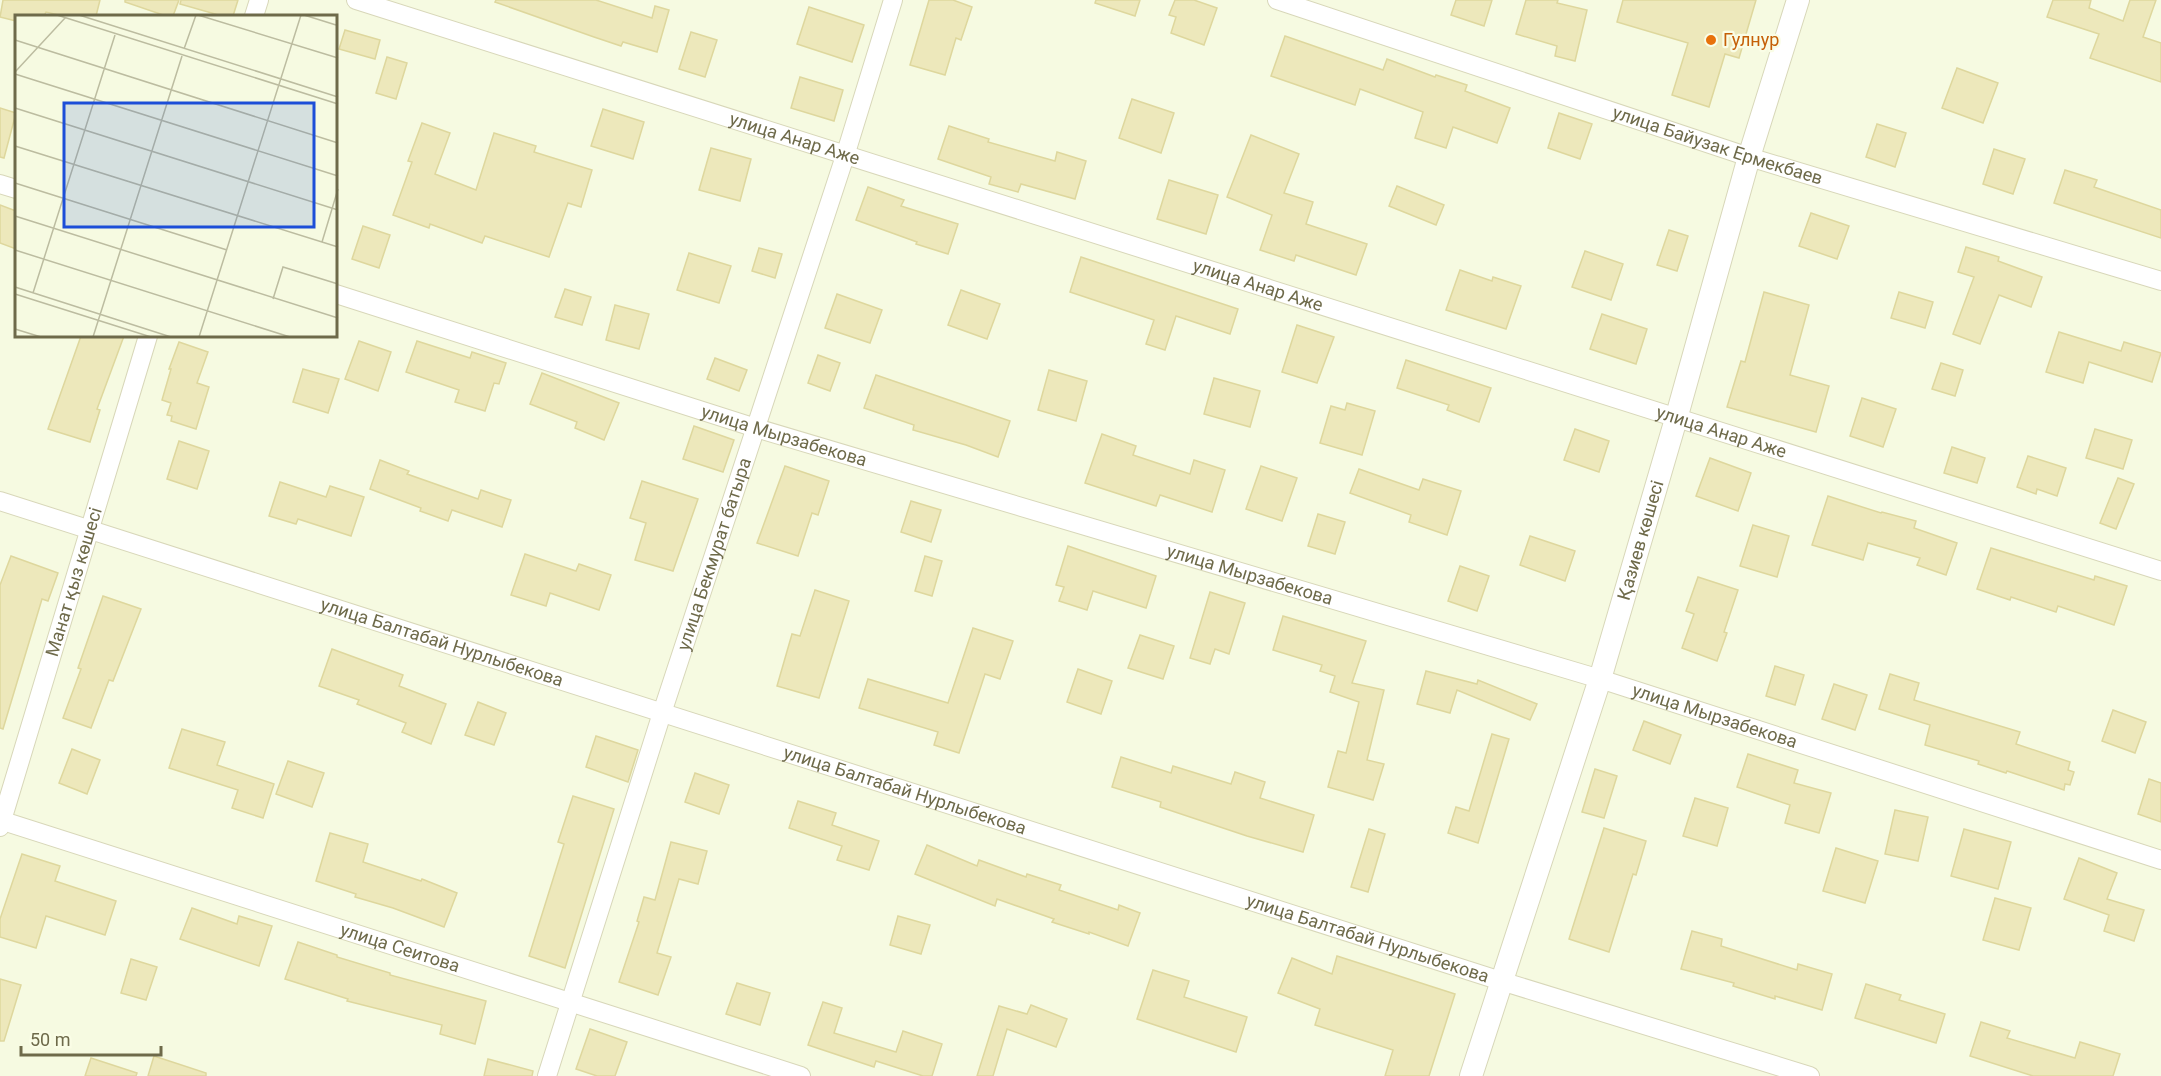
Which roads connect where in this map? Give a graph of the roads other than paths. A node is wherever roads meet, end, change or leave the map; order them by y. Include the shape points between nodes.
1 (259, 0) edge
2 (356, 0) edge
3 (893, 0) edge
4 (1277, 0) edge
5 (1798, 0) edge
6 (254, 15) edge
7 (845, 156) junction
8 (1749, 157) junction
9 (0, 184) edge
10 (15, 189) edge
11 (2161, 280) edge
12 (338, 295) edge
13 (147, 338) edge
14 (1676, 418) junction
15 (756, 428) junction
16 (0, 501) edge
17 (88, 528) junction
18 (2161, 571) edge
19 (1600, 679) junction
20 (662, 713) junction
21 (1, 822) edge
22 (2161, 860) edge
23 (1501, 981) junction
24 (571, 1002) junction
25 (547, 1076) edge
26 (801, 1076) edge
27 (1471, 1076) edge
28 (1810, 1076) edge

1 - 6 street
2 - 7 street, улица Анар Аже
3 - 7 street, улица Бекмурат батыра
4 - 8 street, улица Байузак Ермекбаев
5 - 8 street, Қазиев көшесі
7 - 14 street, улица Анар Аже
7 - 15 street, улица Бекмурат батыра
8 - 11 street, улица Байузак Ермекбаев
8 - 14 street, Қазиев көшесі
9 - 10 street
12 - 15 street, улица Мырзабекова
13 - 17 street, Манат қыз көшесі
14 - 18 street, улица Анар Аже
14 - 19 street, Қазиев көшесі
15 - 19 street, улица Мырзабекова
15 - 20 street, улица Бекмурат батыра
16 - 17 street, улица Балтабай Нурлыбекова
17 - 20 street, улица Балтабай Нурлыбекова
17 - 21 street, Манат қыз көшесі
19 - 22 street, улица Мырзабекова
19 - 23 street, Қазиев көшесі
20 - 23 street, улица Балтабай Нурлыбекова
20 - 24 street, улица Бекмурат батыра
21 - 24 street, улица Сеитова
23 - 27 street, Қазиев көшесі
23 - 28 street, улица Балтабай Нурлыбекова
24 - 25 street, улица Бекмурат батыра
24 - 26 street, улица Сеитова

